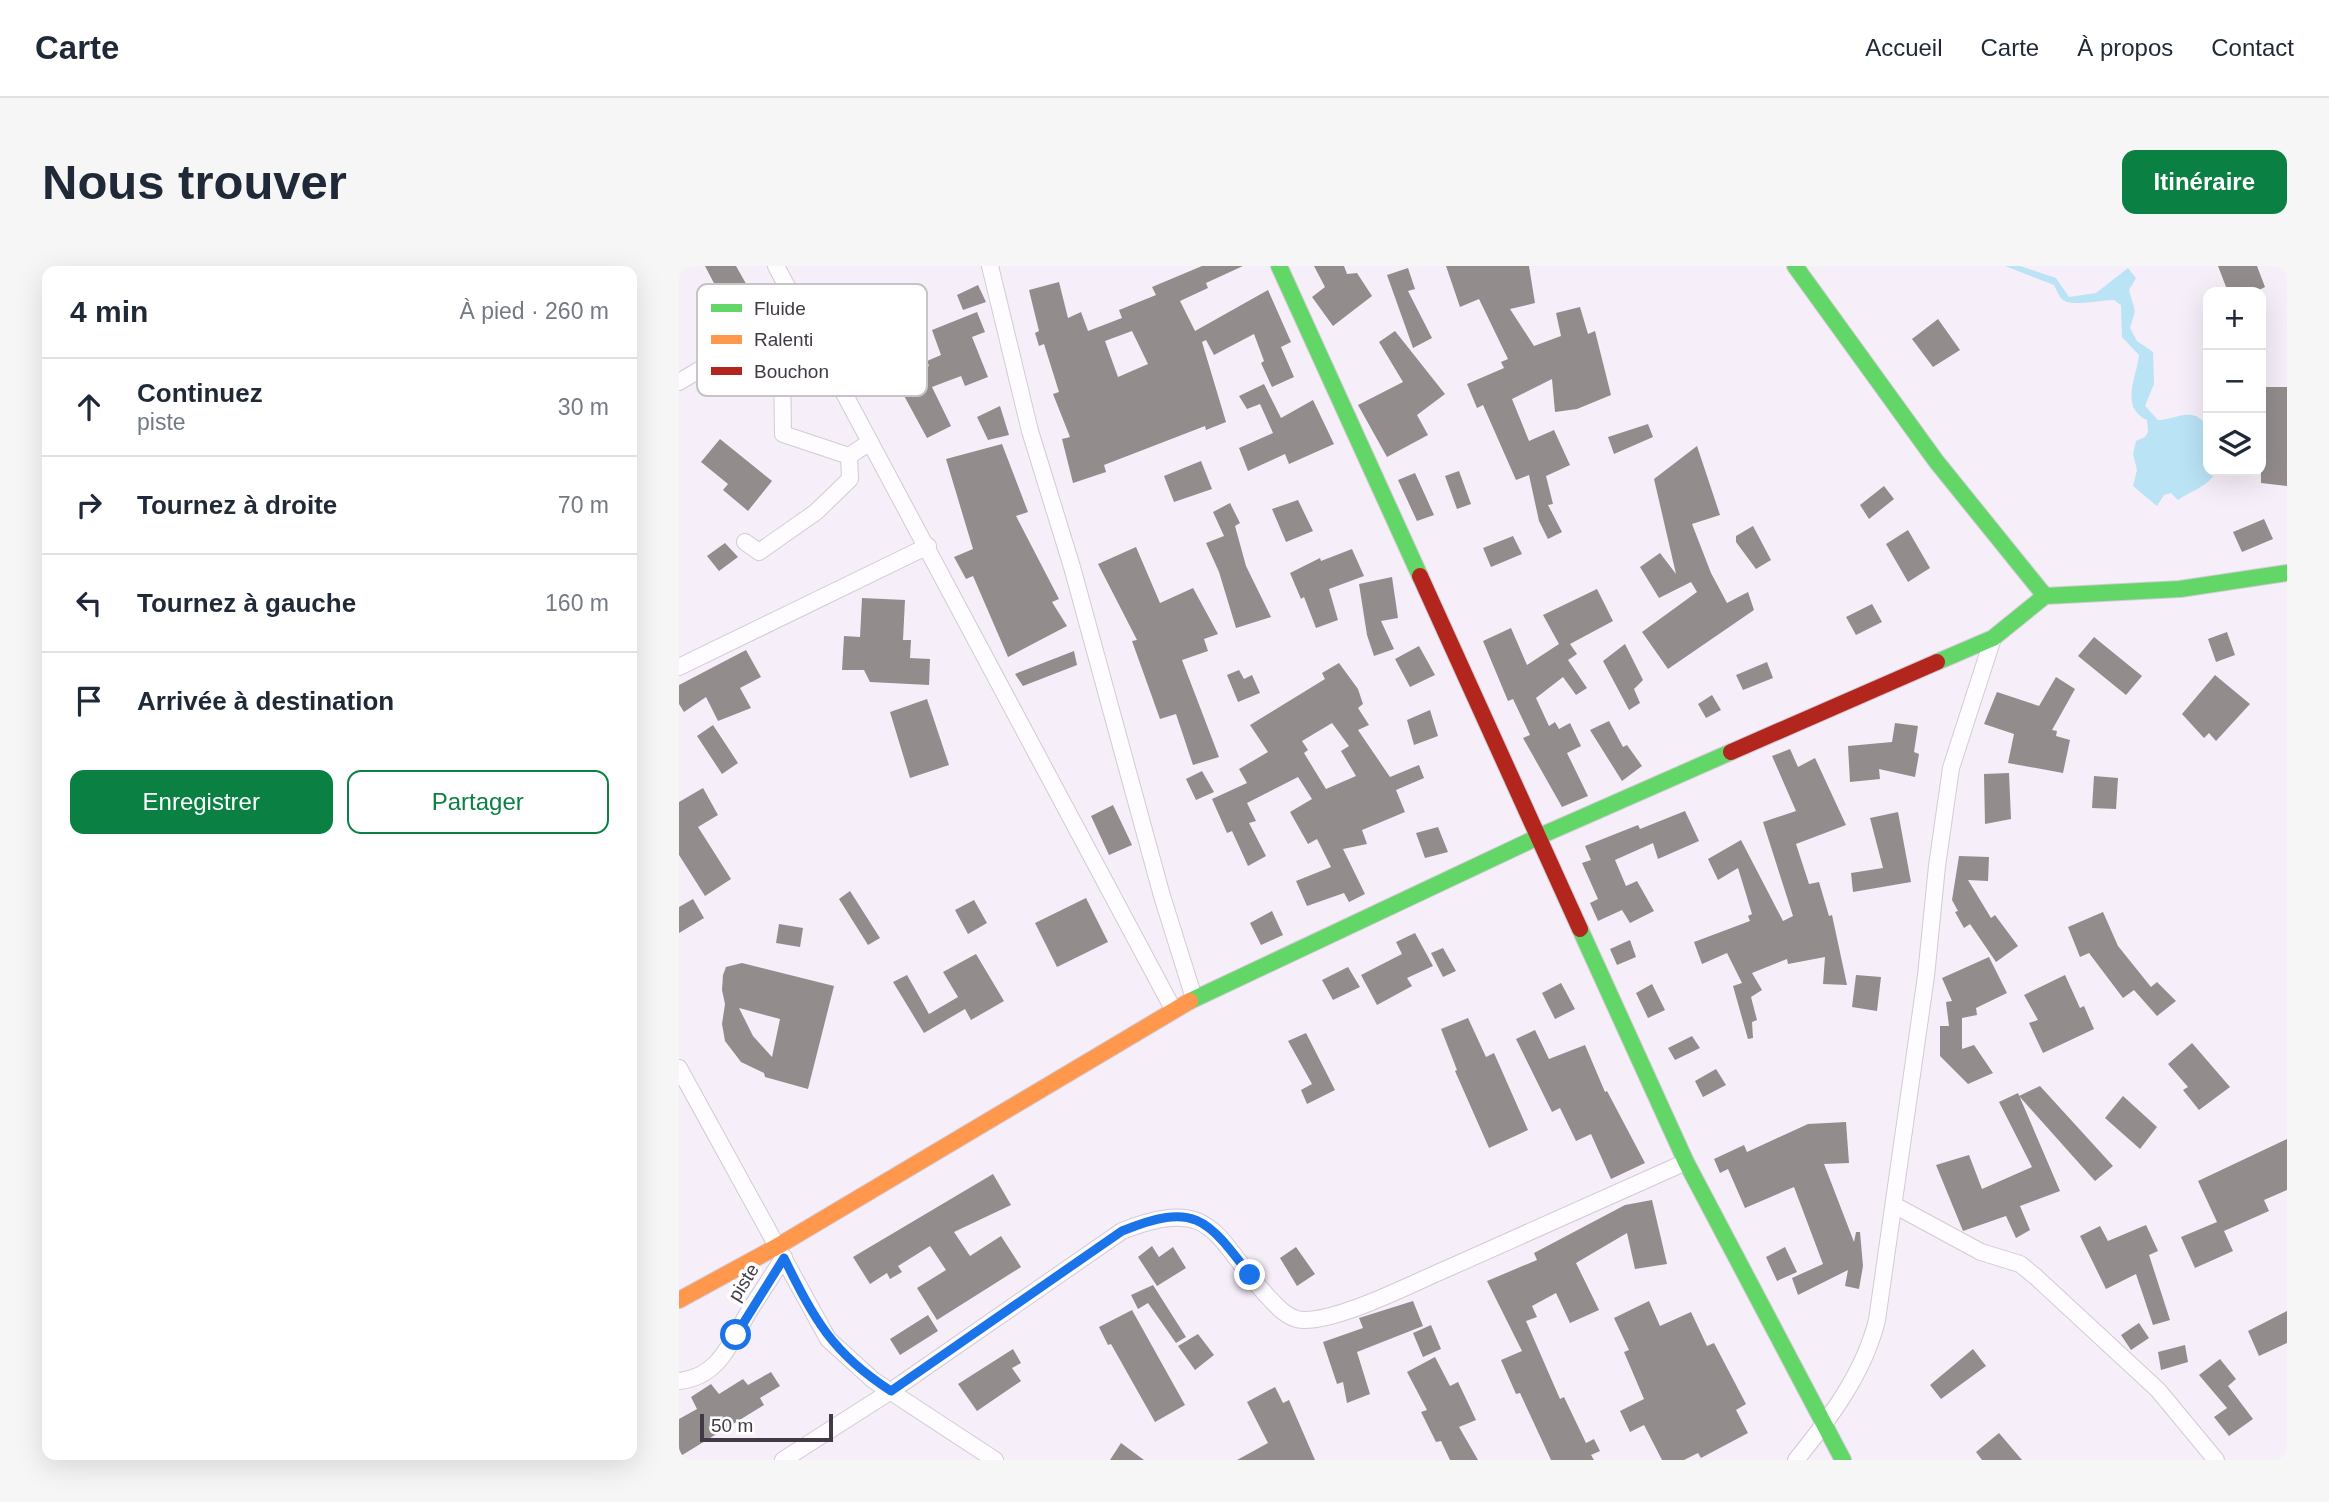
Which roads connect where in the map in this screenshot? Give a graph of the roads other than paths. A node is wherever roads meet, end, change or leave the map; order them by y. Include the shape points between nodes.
1 (776, 266) edge
2 (990, 266) edge
3 (1279, 266) edge
4 (1795, 266) edge
5 (785, 284) edge
6 (697, 371) edge
7 (679, 382) edge
8 (782, 396) edge
9 (845, 396) edge
10 (870, 442) junction
11 (849, 456) junction
12 (745, 542) dead end
13 (928, 546) junction
14 (2287, 573) edge
15 (2045, 596) junction
16 (1993, 638) junction
17 (679, 667) edge
18 (1540, 836) junction
19 (1194, 998) junction
20 (1173, 1009) junction
21 (679, 1068) edge
22 (1686, 1162) junction
23 (1894, 1205) junction
24 (781, 1252) junction
25 (679, 1300) edge
26 (679, 1381) edge
27 (891, 1391) junction
28 (1826, 1423) junction
29 (783, 1460) edge
30 (995, 1460) edge
31 (1796, 1460) edge
32 (1843, 1460) edge
33 (2216, 1460) edge

1 - 5 street
2 - 19 street via 1030,431
3 - 18 main road
4 - 15 main road via 1935,461
6 - 7 street
8 - 11 street via 783,434
9 - 10 street
10 - 11 street
10 - 13 street
11 - 12 street via 850,479 816,512 759,552
13 - 17 street
13 - 20 street
14 - 15 main road via 2180,589
15 - 16 main road
16 - 18 main road
16 - 23 street via 1951,768
18 - 19 main road
18 - 22 main road
19 - 20 main road
20 - 24 main road
21 - 24 street
22 - 27 street via 1409,1285 1339,1312 1302,1320 1280,1309 1205,1222 1178,1215 1153,1218 1122,1231
22 - 28 main road
23 - 28 street via 1873,1339
23 - 33 street via 1981,1252 2020,1264 2036,1276 2158,1390
24 - 25 main road
24 - 26 street, piste via 724,1358 692,1380
24 - 27 street via 828,1339
27 - 29 street
27 - 30 street
28 - 31 street
28 - 32 main road

